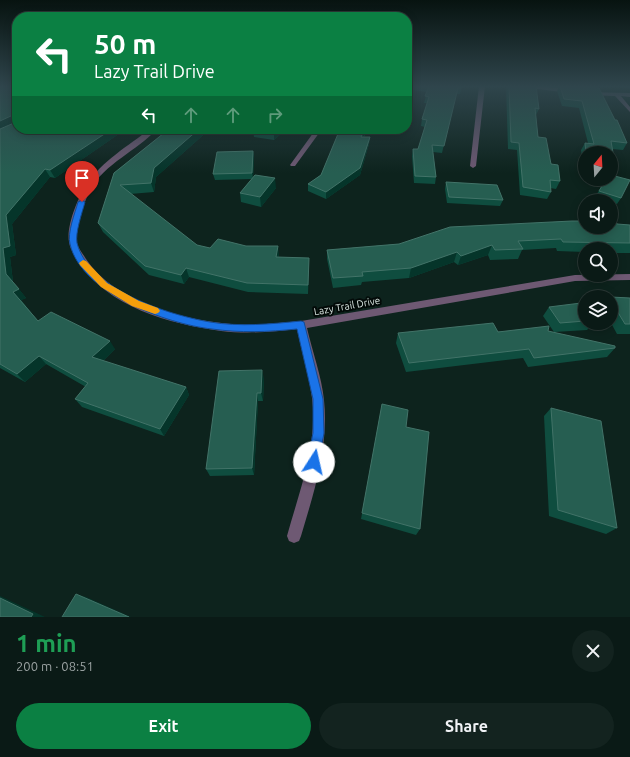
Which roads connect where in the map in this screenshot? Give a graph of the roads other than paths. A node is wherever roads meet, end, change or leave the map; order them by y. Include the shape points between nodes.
1 (479, 115) edge
2 (148, 134) edge
3 (315, 134) edge
4 (293, 165) dead end
5 (473, 166) dead end
6 (630, 277) edge
7 (301, 325) junction
8 (294, 536) dead end

1 - 5 street
2 - 7 street, Lazy Trail Drive via 104,169 90,184 76,220 73,243 83,264 104,285 135,303 170,316 211,326 260,329
3 - 4 street
6 - 7 street, Lazy Trail Drive via 575,278
7 - 8 street via 318,399 319,433 311,476

